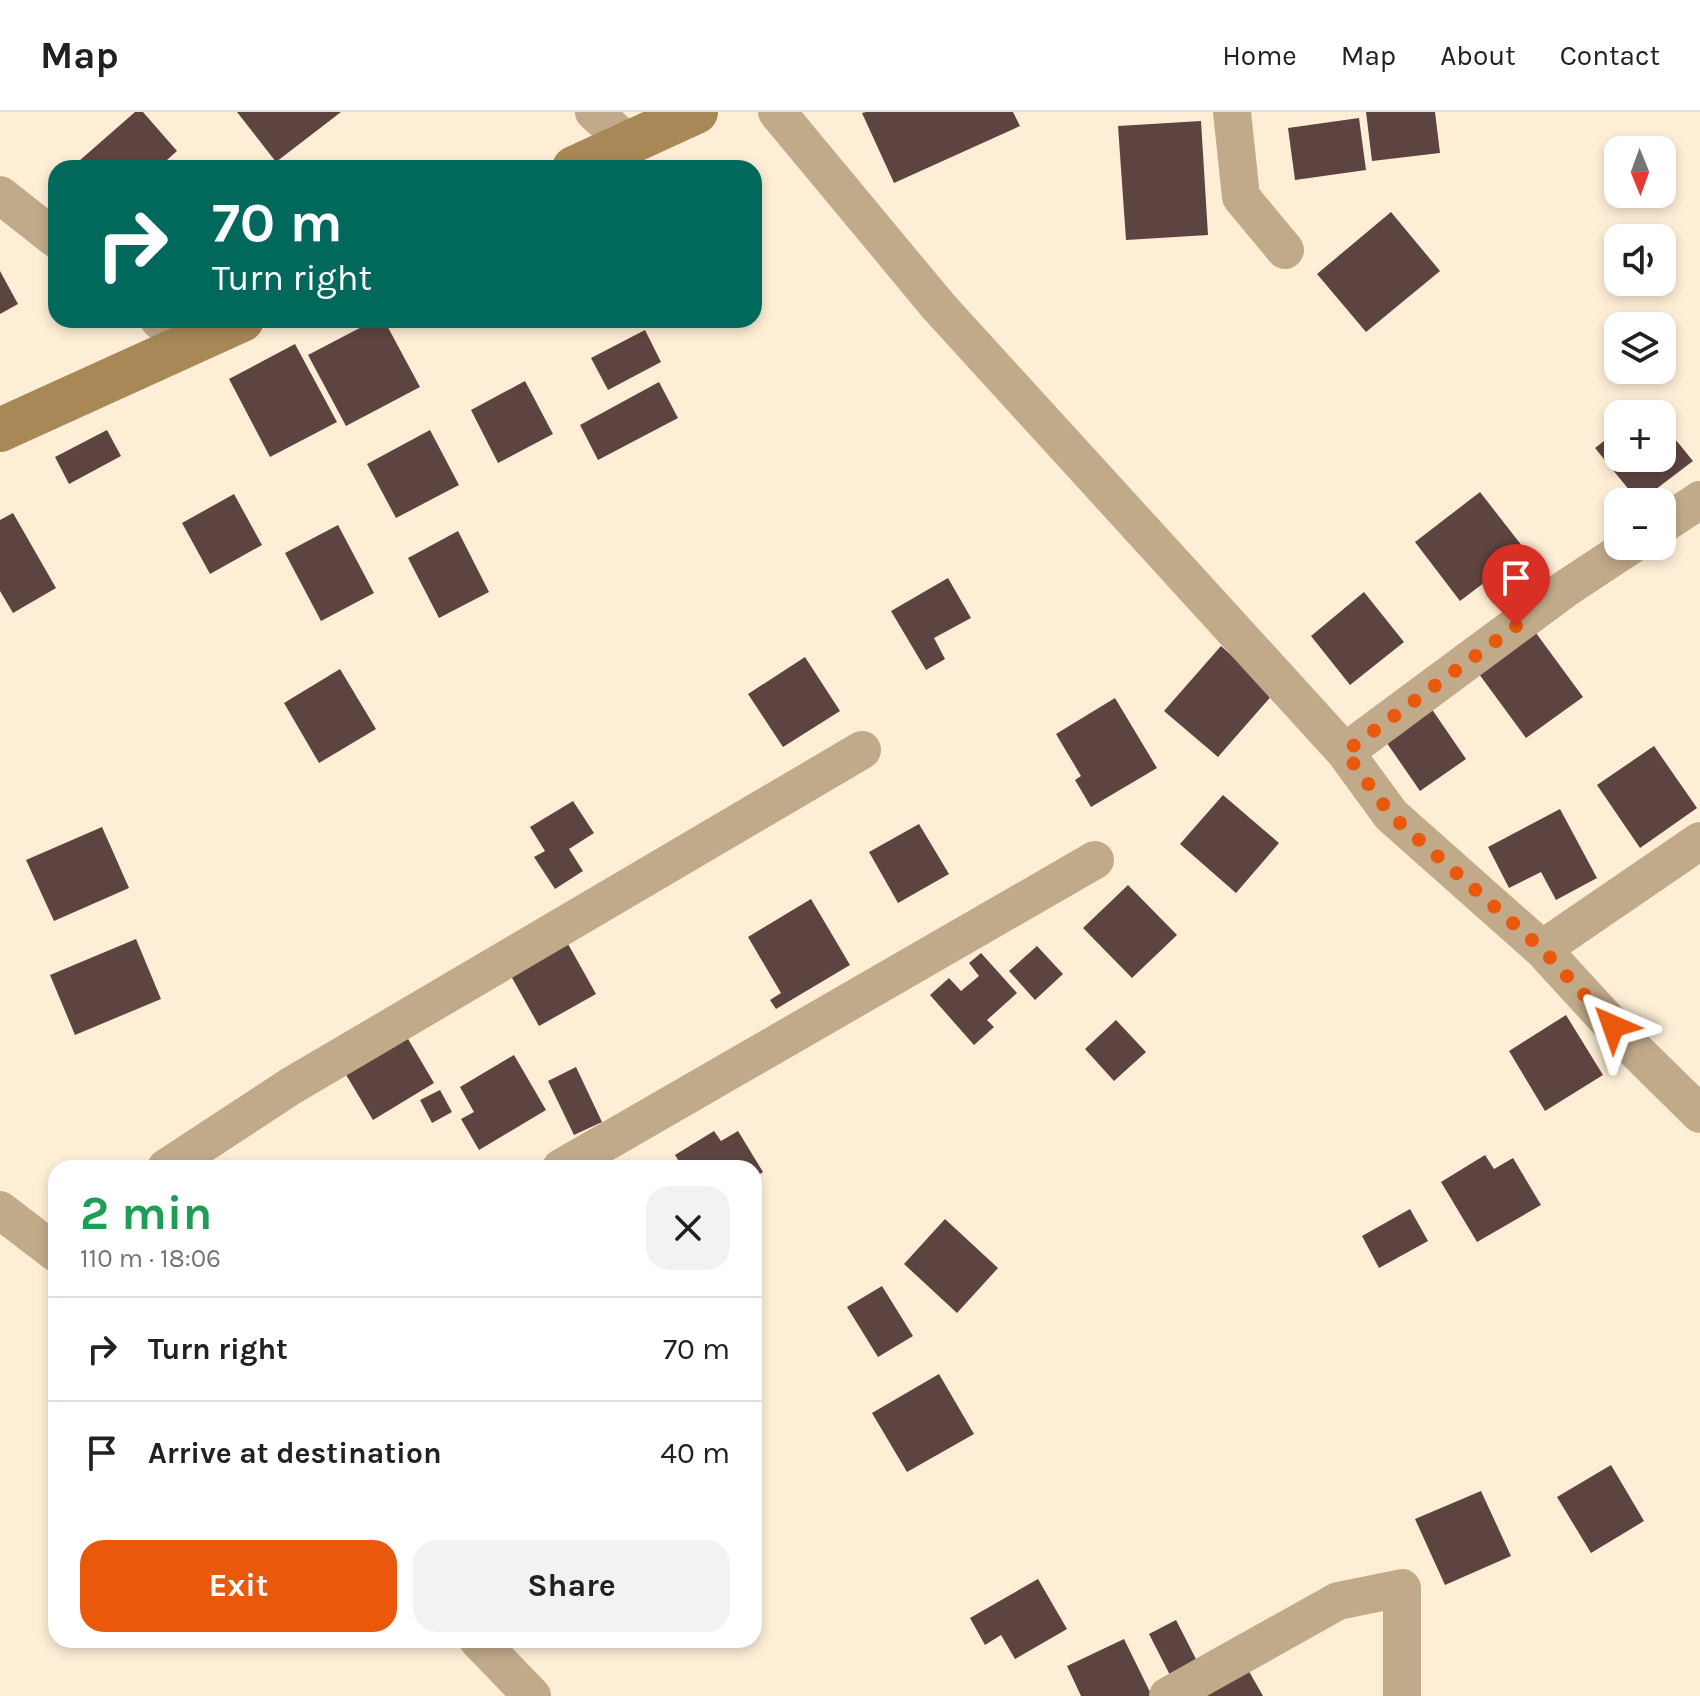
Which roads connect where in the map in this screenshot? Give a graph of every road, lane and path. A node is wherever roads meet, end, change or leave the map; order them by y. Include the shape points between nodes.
1 (594, 112) edge
2 (696, 112) edge
3 (777, 112) edge
4 (1232, 112) edge
5 (628, 143) junction
6 (591, 160) edge
7 (0, 195) edge
8 (48, 233) edge
9 (1285, 250) dead end
10 (197, 328) edge
11 (174, 332) edge
12 (0, 430) edge
13 (1700, 500) edge
14 (1676, 516) edge
15 (1609, 560) edge
16 (862, 750) dead end
17 (1345, 752) junction
18 (1700, 841) edge
19 (1095, 860) dead end
20 (1542, 949) junction
21 (1700, 1114) edge
22 (178, 1160) edge
23 (575, 1160) edge
24 (0, 1210) edge
25 (48, 1243) edge
26 (486, 1648) edge
27 (532, 1696) edge
28 (1168, 1696) edge
29 (1402, 1696) edge

1 - 5 street
2 - 5 street
3 - 17 street via 939,307
4 - 9 street via 1241,197
5 - 6 street
7 - 8 street
10 - 11 street
11 - 12 street
13 - 14 street
15 - 17 street
16 - 22 street via 291,1086
17 - 20 street via 1391,815
18 - 20 street
19 - 23 street
20 - 21 street
24 - 25 street
26 - 27 street
28 - 29 street via 1338,1601 1402,1588

